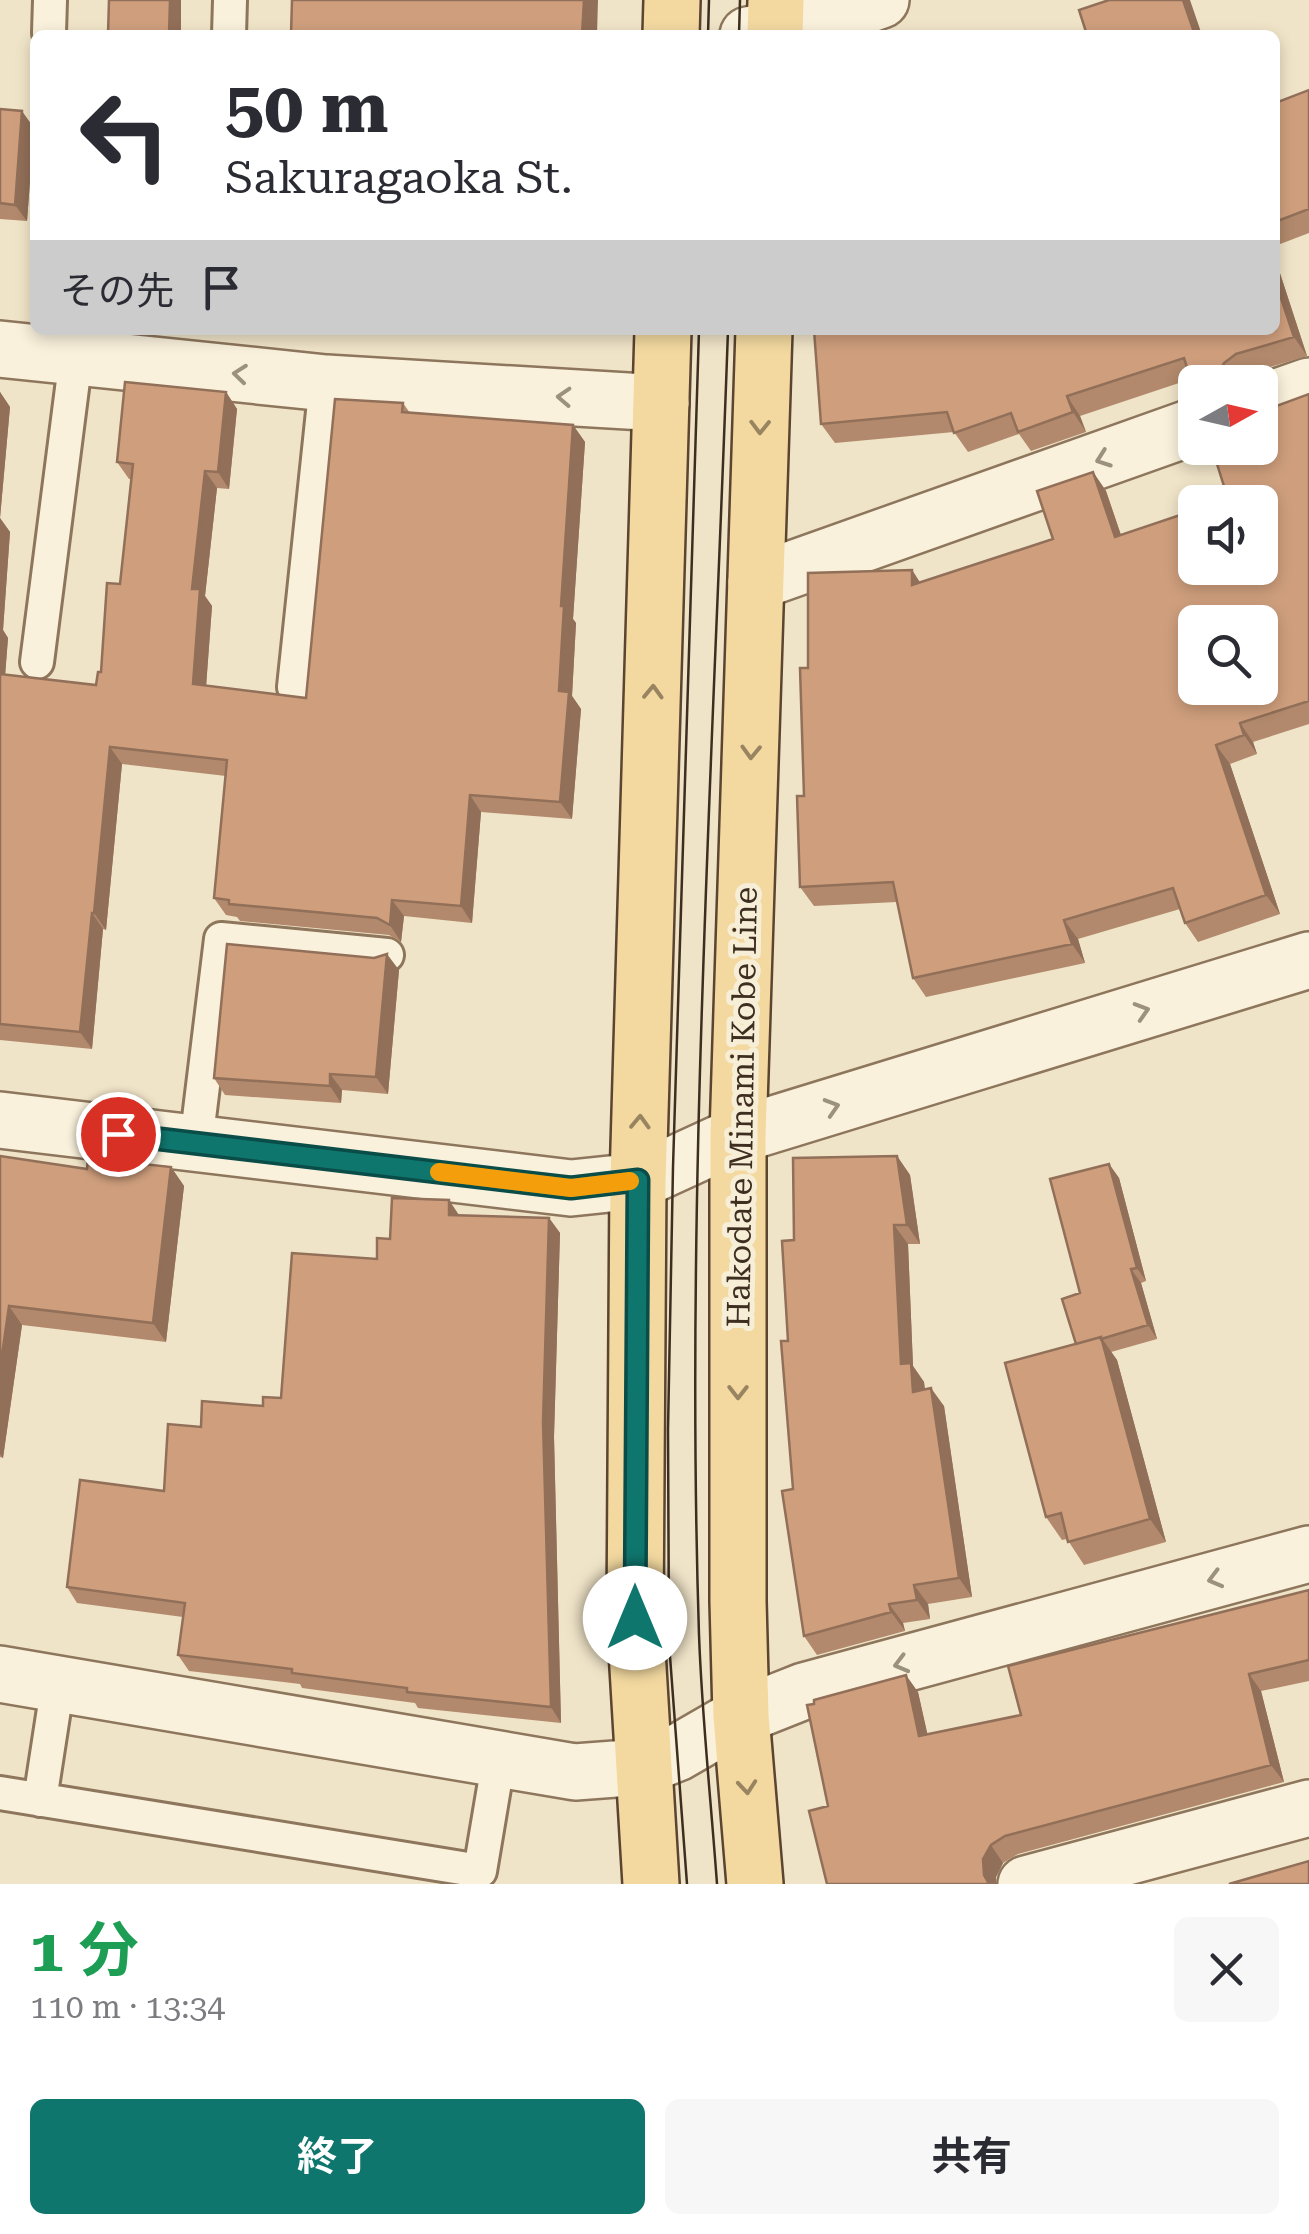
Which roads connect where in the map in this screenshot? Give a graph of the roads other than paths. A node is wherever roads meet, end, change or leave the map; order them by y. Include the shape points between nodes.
1 (50, 0) edge
2 (230, 0) edge
3 (672, 0) edge
4 (881, 0) edge
5 (768, 25) edge
6 (50, 30) edge
7 (229, 30) edge
8 (671, 30) edge
9 (663, 335) edge
10 (764, 335) edge
11 (0, 349) edge
12 (76, 357) junction
13 (326, 383) junction
14 (1309, 386) edge
15 (1278, 397) edge
16 (661, 403) junction
17 (1178, 432) edge
18 (756, 582) junction
19 (37, 662) dead end
20 (294, 687) dead end
21 (388, 955) edge
22 (1309, 960) edge
23 (0, 1120) edge
24 (738, 1136) junction
25 (196, 1143) junction
26 (638, 1180) junction
27 (1309, 1554) edge
28 (0, 1674) edge
29 (58, 1684) junction
30 (741, 1716) junction
31 (499, 1758) junction
32 (642, 1767) junction
33 (0, 1793) edge
34 (40, 1800) junction
35 (1309, 1808) edge
36 (650, 1884) edge
37 (754, 1884) edge
38 (1026, 1884) edge

1 - 6 lane
2 - 7 lane
3 - 8 main road
4 - 5 street via 833,17
9 - 16 main road
10 -> 18 main road, Hakodate Minami Kobe Line
11 - 12 street
13 -> 12 street
12 - 19 lane
16 -> 13 street
13 - 20 lane
14 - 15 street
26 -> 16 main road
17 -> 18 street
18 -> 24 main road, Hakodate Minami Kobe Line
21 - 25 lane via 222,939
24 -> 22 street
23 - 25 street
24 - 26 street
24 -> 30 main road, Hakodate Minami Kobe Line
25 - 26 street via 571,1188
26 - 32 main road via 635,1618
27 -> 30 street via 804,1691
28 - 29 street
29 - 31 street
29 - 34 lane
30 - 32 street
30 -> 37 main road, Hakodate Minami Kobe Line
31 - 32 street via 574,1772
31 - 34 lane via 480,1871
32 - 36 main road
33 - 34 lane
35 - 38 street

